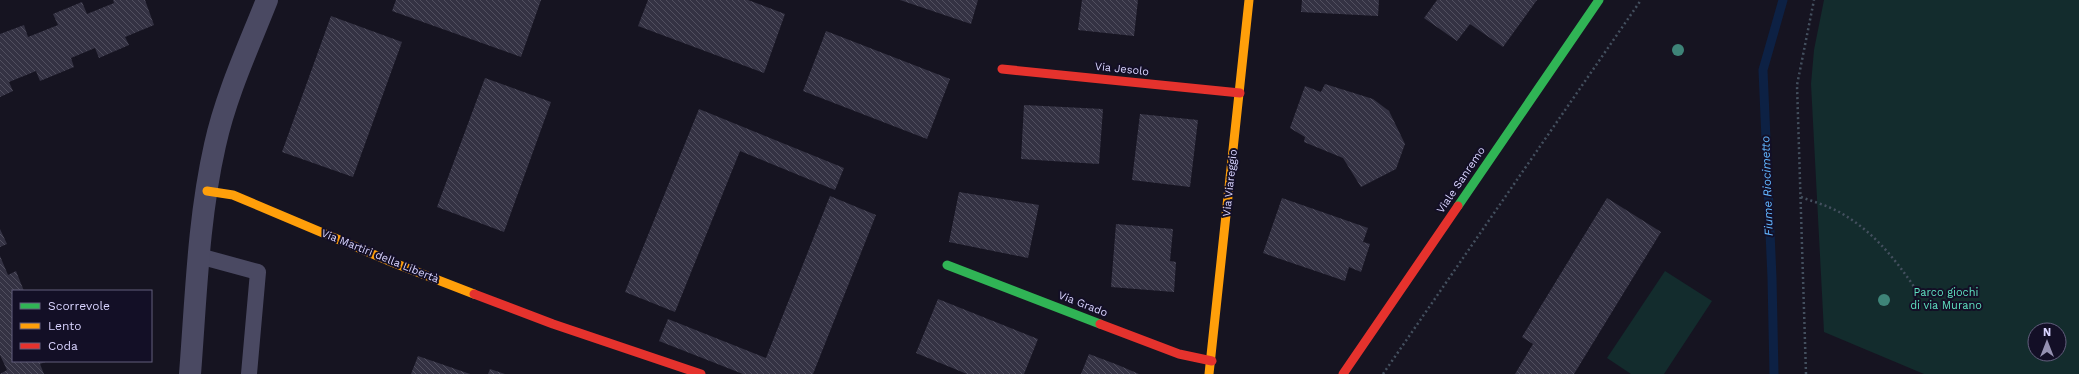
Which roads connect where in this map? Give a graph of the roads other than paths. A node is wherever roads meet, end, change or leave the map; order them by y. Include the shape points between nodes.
1 (267, 0) edge
2 (1249, 0) edge
3 (1599, 0) edge
4 (1002, 69) dead end
5 (1240, 93) junction
6 (207, 191) junction
7 (199, 256) junction
8 (947, 265) dead end
9 (1212, 368) edge
10 (190, 374) edge
11 (249, 374) edge
12 (701, 374) edge
13 (1343, 374) edge

1 - 6 street via 230,91 215,145
2 - 5 street, Via Viareggio
3 - 13 street, Viale Sanremo
4 - 5 street, Via Jesolo
5 - 9 street, Via Viareggio
6 - 7 street
6 - 12 street, Via Martiri della Libertà via 233,195 394,263 553,324
7 - 10 street
7 - 11 lane via 258,272
8 - 9 street, Via Grado

